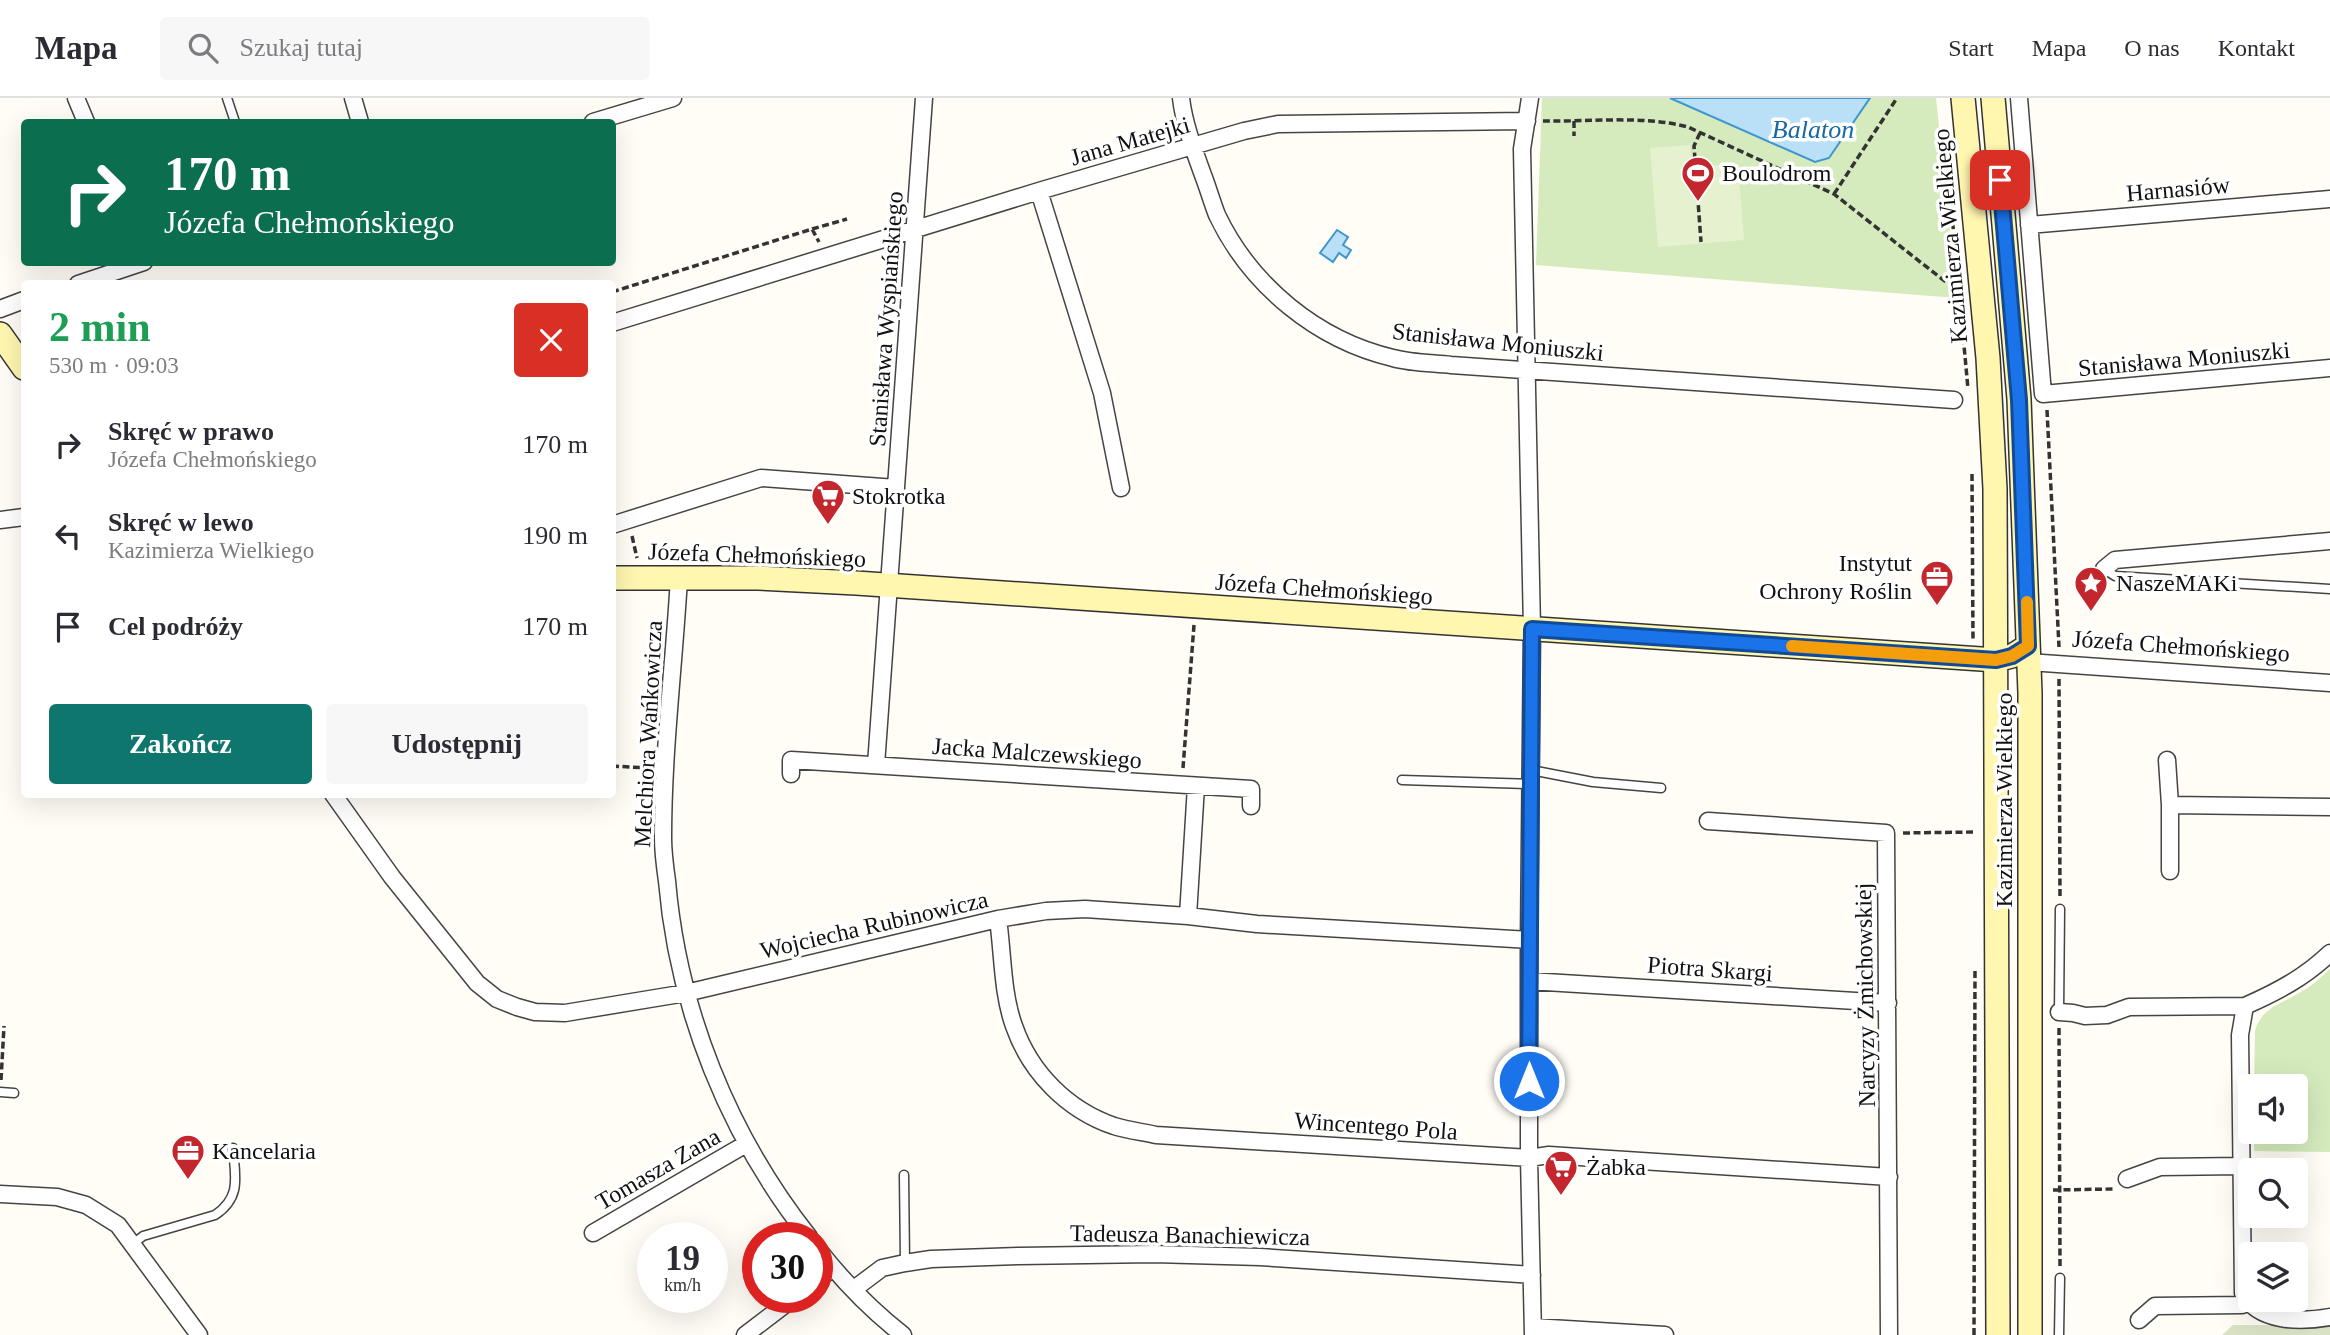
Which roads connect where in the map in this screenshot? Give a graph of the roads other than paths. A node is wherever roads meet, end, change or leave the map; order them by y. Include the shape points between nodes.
1 (76, 98) edge
2 (227, 98) edge
3 (353, 98) edge
4 (673, 98) edge
5 (924, 98) edge
6 (1181, 98) edge
7 (1530, 98) edge
8 (1963, 98) edge
9 (1993, 98) edge
10 (2019, 98) edge
11 (85, 119) edge
12 (234, 119) edge
13 (359, 119) edge
14 (603, 119) edge
15 (1527, 121) junction
16 (1193, 146) junction
17 (1039, 191) junction
18 (2330, 199) edge
19 (2029, 225) junction
20 (915, 230) junction
21 (132, 266) edge
22 (90, 280) edge
23 (21, 301) edge
24 (0, 309) edge
25 (616, 322) edge
26 (0, 334) edge
27 (21, 364) edge
28 (2330, 368) edge
29 (1527, 370) junction
30 (1961, 399) road end
31 (896, 488) junction
32 (1121, 488) dead end
33 (21, 517) edge
34 (0, 520) edge
35 (616, 524) edge
36 (2330, 541) edge
37 (2104, 569) joint
38 (616, 578) edge
39 (679, 578) junction
40 (889, 586) junction
41 (2330, 589) edge
42 (1532, 629) junction
43 (2029, 654) junction
44 (1996, 660) junction
45 (2330, 682) edge
46 (2167, 760) dead end
47 (876, 765) junction
48 (791, 774) dead end
49 (1531, 777) junction
50 (1402, 780) dead end
51 (1189, 781) junction
52 (1661, 788) dead end
53 (336, 798) edge
54 (2170, 805) junction
55 (1251, 806) dead end
56 (2330, 807) edge
57 (1708, 821) dead end
58 (2170, 871) dead end
59 (1997, 886) junction
60 (2031, 887) junction
61 (2060, 909) road end
62 (1188, 916) junction
63 (998, 919) junction
64 (1529, 940) junction
65 (2330, 953) edge
66 (1529, 981) junction
67 (686, 993) junction
68 (1888, 1003) junction
69 (2245, 1006) junction
70 (2059, 1012) joint
71 (0, 1092) edge
72 (13, 1093) dead end
73 (746, 1144) junction
74 (233, 1148) dead end
75 (1530, 1158) junction
76 (2241, 1158) edge
77 (2238, 1166) edge
78 (904, 1175) dead end
79 (1889, 1177) junction
80 (2120, 1184) road end
81 (0, 1194) edge
82 (797, 1222) edge
83 (593, 1233) dead end
84 (133, 1244) junction
85 (905, 1263) junction
86 (833, 1268) edge
87 (1532, 1275) junction
88 (2060, 1278) road end
89 (854, 1289) junction
90 (2238, 1305) edge
91 (2261, 1312) edge
92 (774, 1313) edge
93 (2330, 1317) edge
94 (2139, 1320) dead end
95 (1533, 1331) edge
96 (199, 1335) edge
97 (745, 1335) edge
98 (903, 1335) edge
99 (1665, 1335) edge
100 (1889, 1335) edge
101 (1998, 1335) edge
102 (2030, 1335) edge
103 (2059, 1335) edge

1 - 11 street
2 - 12 lane
3 - 13 street
4 - 14 street
5 - 20 street, Stanisława Wyspiańskiego
6 - 16 street, Stanisława Moniuszki
7 - 15 street
8 - 44 main road, Kazimierza Wielkiego via 1988,369 1995,489
9 - 43 main road, Kazimierza Wielkiego via 2019,400
10 - 19 street
15 - 16 street, Jana Matejki via 1278,124
15 - 29 street via 1522,149
16 - 17 street, Jana Matejki
16 - 29 street, Stanisława Moniuszki via 1217,214 1250,268 1276,296 1314,325 1394,358
17 - 20 street, Jana Matejki
17 - 32 street via 1102,393
18 - 19 street, Harnasiów
19 - 28 street, Stanisława Moniuszki via 2043,394
20 - 25 street, Jana Matejki
20 - 31 street, Stanisława Wyspiańskiego
21 - 22 street
23 - 24 street
26 - 27 main road
29 - 30 street, Stanisława Moniuszki
29 - 42 street
31 - 35 street via 761,478
31 - 40 street, Stanisława Wyspiańskiego
33 - 34 street
36 - 37 street via 2115,560
37 - 41 lane via 2115,576
38 - 39 main road, Józefa Chełmońskiego
39 - 40 main road, Józefa Chełmońskiego
39 - 67 street, Melchiora Wańkowicza via 663,841 669,910
40 - 42 main road, Józefa Chełmońskiego
40 - 47 street
42 - 44 main road, Józefa Chełmońskiego
42 - 49 street
43 - 44 main road, Józefa Chełmońskiego
43 - 45 street, Józefa Chełmońskiego
43 - 60 main road, Kazimierza Wielkiego
44 - 59 main road, Kazimierza Wielkiego
46 - 54 street
47 - 48 street, Jacka Malczewskiego via 791,760
47 - 51 street, Jacka Malczewskiego
49 - 50 lane
49 - 52 lane
49 - 64 street
51 - 55 street, Jacka Malczewskiego via 1251,789
51 - 62 street
53 - 67 street, Wojciecha Rubinowicza via 392,877 477,983 497,999 535,1012 565,1013
54 - 56 street
54 - 58 street
57 - 68 street, Narcyzy Żmichowskiej via 1886,833
59 - 60 main road
59 - 101 main road, Kazimierza Wielkiego
60 - 102 main road, Kazimierza Wielkiego
61 - 70 lane
62 - 63 street, Wojciecha Rubinowicza via 1085,909
62 - 64 street, Wojciecha Rubinowicza
63 - 67 street, Wojciecha Rubinowicza
63 - 75 street, Wincentego Pola via 1013,1026 1031,1062 1058,1094 1114,1126 1156,1135
64 - 66 street
65 - 69 street via 2289,985
66 - 68 street, Piotra Skargi
66 - 75 street
67 - 73 street, Melchiora Wańkowicza via 719,1088
68 - 79 street, Narcyzy Żmichowskiej
69 - 70 street via 2129,1007 2085,1016
69 - 76 street via 2240,1035
71 - 72 lane
73 - 82 street, Melchiora Wańkowicza
73 - 83 street, Tomasza Zana
74 - 84 lane via 235,1188 225,1209 143,1236
75 - 79 street, Wincentego Pola via 1549,1155
75 - 87 street
77 - 80 street via 2160,1167
78 - 85 lane
79 - 100 street, Narcyzy Żmichowskiej
81 - 84 street via 57,1197 86,1205 118,1225
84 - 96 street
85 - 87 street, Tadeusza Banachiewicza via 994,1257 1260,1256
85 - 89 street, Tadeusza Banachiewicza via 882,1269
86 - 89 street
87 - 95 street
88 - 103 lane
89 - 98 street
90 - 94 street via 2155,1306
91 - 93 street via 2295,1319
92 - 97 street
95 - 99 street

